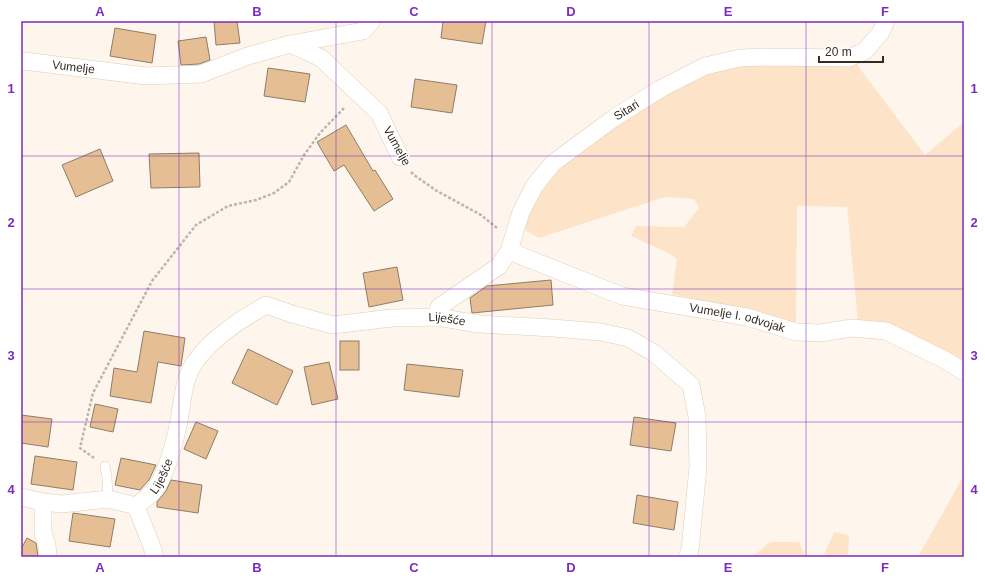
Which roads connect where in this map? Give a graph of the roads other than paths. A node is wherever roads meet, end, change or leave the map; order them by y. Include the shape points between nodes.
1 (372, 21) edge
2 (886, 21) edge
3 (290, 44) junction
4 (21, 62) edge
5 (400, 157) road end
6 (511, 246) junction
7 (436, 317) junction
8 (964, 372) edge
9 (105, 466) road end
10 (21, 497) edge
11 (108, 499) junction
12 (43, 502) junction
13 (136, 506) junction
14 (48, 557) edge
15 (154, 557) edge
16 (687, 557) edge

1 - 3 street, Vumelje via 362,31
2 - 6 street, Sitari via 881,32 865,51 849,58 740,58 705,66 660,89 614,118 554,163 535,185 521,212
3 - 4 street, Vumelje via 248,56 201,74 146,76
3 - 5 street, Vumelje via 321,58 379,113
6 - 7 street, Sitari via 499,266 439,307
6 - 8 street, Vumelje I. odvojak via 622,296 748,317 796,332 820,333 852,328 886,331
7 - 13 street, Liješće via 392,318 333,325 266,305 243,319 214,340 195,363 185,384 177,431 165,469 153,491
7 - 16 street, Liješće via 480,324 601,332 628,338 654,353 691,385 697,416 698,467 690,550
9 - 11 lane
10 - 12 street
11 - 12 street via 62,504
11 - 13 street
12 - 14 street via 43,533
13 - 15 street

